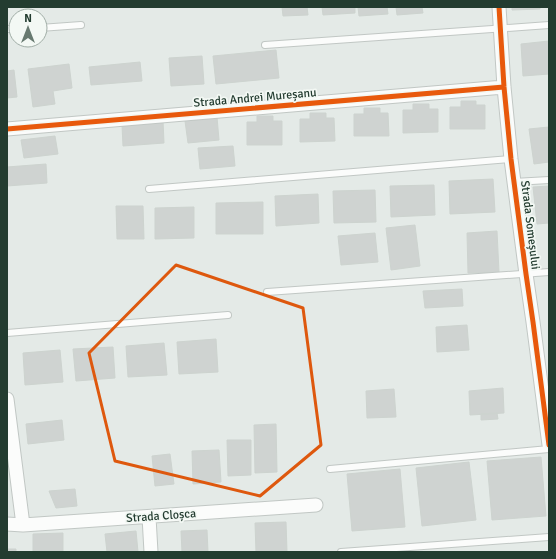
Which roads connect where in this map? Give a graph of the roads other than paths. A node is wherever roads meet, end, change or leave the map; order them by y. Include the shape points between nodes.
1 (499, 7) edge
2 (81, 25) dead end
3 (549, 26) edge
4 (48, 27) edge
5 (500, 29) junction
6 (265, 45) dead end
7 (504, 87) junction
8 (7, 129) edge
9 (512, 159) junction
10 (549, 180) edge
11 (514, 182) junction
12 (149, 189) dead end
13 (549, 272) edge
14 (526, 274) junction
15 (267, 292) dead end
16 (228, 315) dead end
17 (7, 333) edge
18 (7, 399) edge
19 (549, 445) edge
20 (549, 449) edge
21 (330, 469) dead end
22 (316, 505) dead end
23 (149, 517) junction
24 (7, 524) edge
25 (23, 524) junction
26 (549, 537) edge
27 (151, 552) edge
28 (341, 552) edge

1 - 5 street, Strada Someșului
2 - 4 lane
3 - 5 lane
5 - 6 lane
5 - 7 street, Strada Someșului
7 - 8 street, Strada Andrei Mureșanu
7 - 9 street, Strada Someșului
9 - 11 street, Strada Someșului
9 - 12 lane
10 - 11 lane
11 - 14 street, Strada Someșului
13 - 14 lane
14 - 15 lane
14 - 19 street, Strada Someșului
16 - 17 lane
18 - 25 street
20 - 21 lane
22 - 23 street, Strada Cloșca
23 - 25 street, Strada Cloșca
23 - 27 street
24 - 25 street, Strada Cloșca
26 - 28 lane

